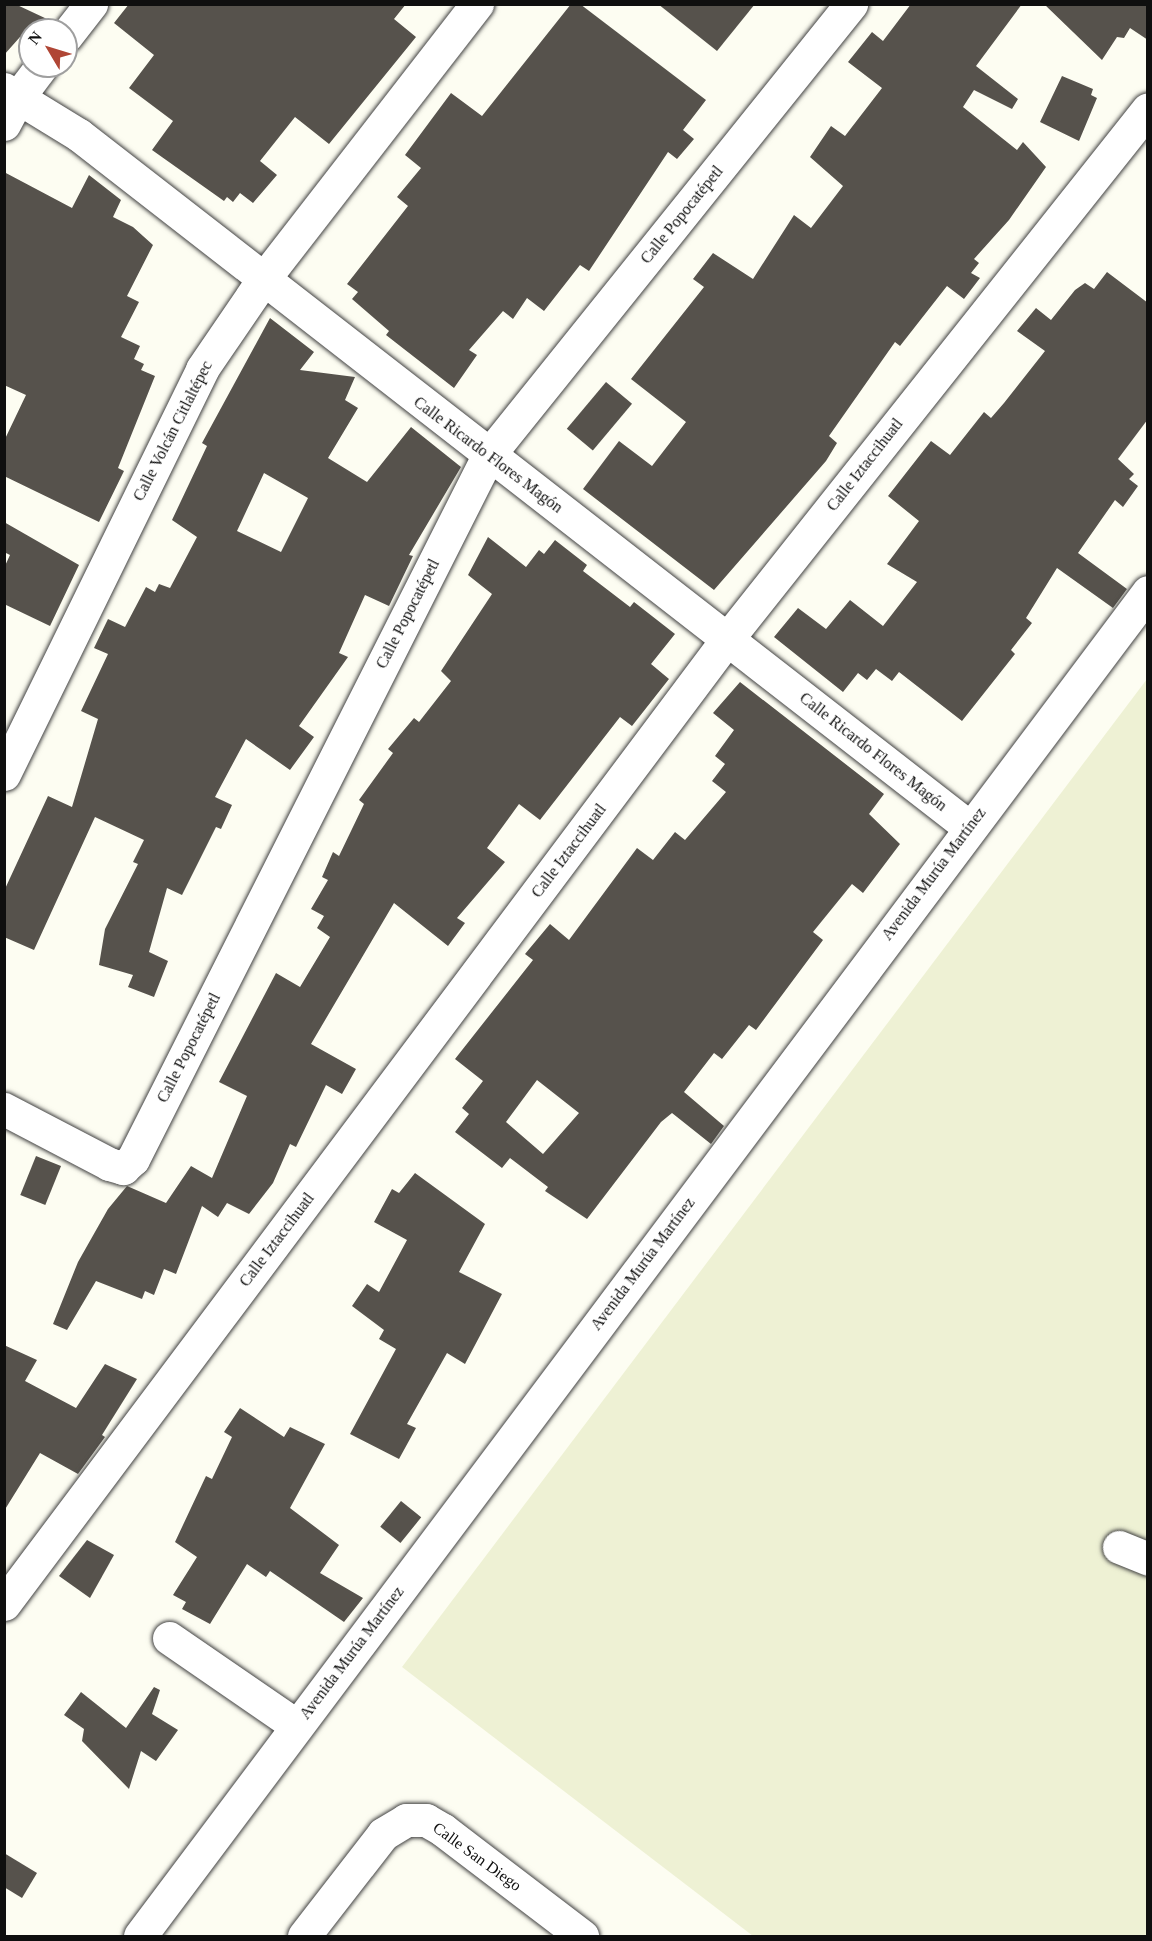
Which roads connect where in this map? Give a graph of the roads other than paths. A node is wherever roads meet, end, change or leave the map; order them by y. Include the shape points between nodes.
1 (91, 4) edge
2 (477, 4) edge
3 (851, 4) edge
4 (78, 21) edge
5 (31, 78) edge
6 (9, 103) edge
7 (1148, 109) edge
8 (262, 281) junction
9 (489, 456) junction
10 (1148, 592) edge
11 (728, 638) junction
12 (4, 774) edge
13 (969, 827) junction
14 (4, 1109) edge
15 (4, 1604) edge
16 (169, 1638) dead end
17 (297, 1726) junction
18 (140, 1936) edge
19 (304, 1936) edge
20 (582, 1936) edge

1 - 4 street
2 - 8 street, Calle Volcán Citlaltépec
3 - 9 street, Calle Popocatépetl
5 - 6 street
6 - 8 street, Calle Ricardo Flores Magón via 79,135
7 - 11 street, Calle Iztaccihuatl
8 - 9 street, Calle Ricardo Flores Magón
8 - 12 street, Calle Volcán Citlaltépec via 202,369
9 - 11 street, Calle Ricardo Flores Magón
9 - 14 street, Calle Popocatépetl via 133,1159 123,1168 109,1164
10 - 13 street, Avenida Murúa Martínez
11 - 13 street, Calle Ricardo Flores Magón
11 - 15 street, Calle Iztaccihuatl
13 - 17 street, Avenida Murúa Martínez
16 - 17 street
17 - 18 street, Avenida Murúa Martínez
19 - 20 street, Calle San Diego via 383,1834 406,1820 426,1820 443,1830

